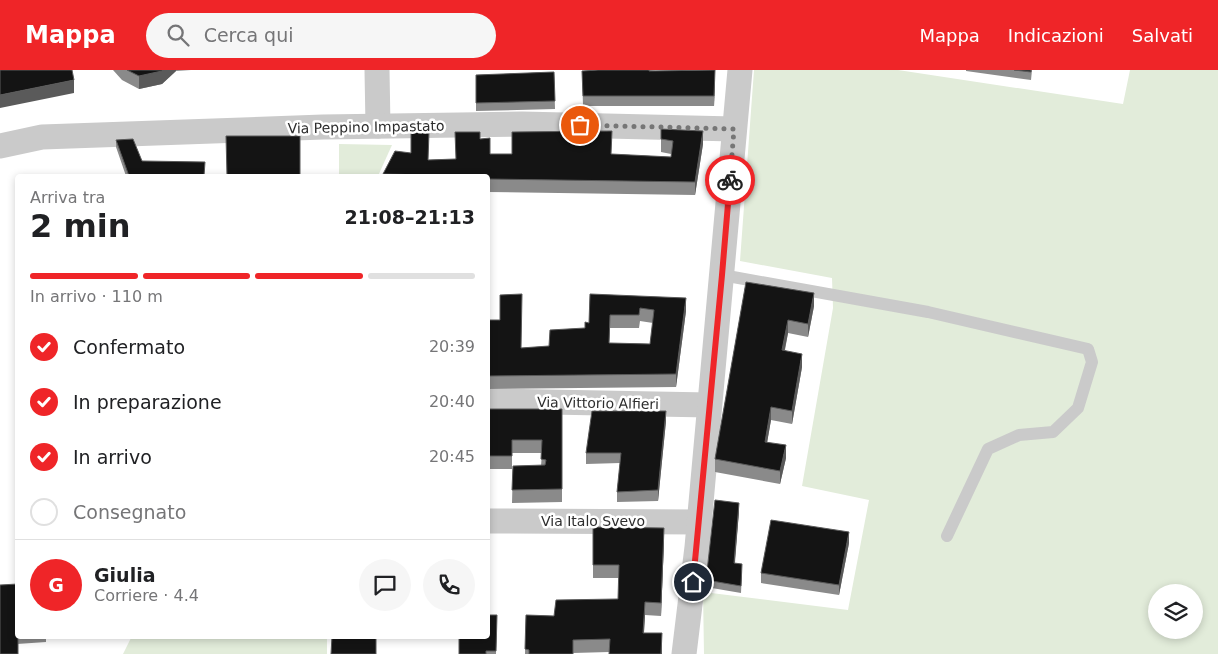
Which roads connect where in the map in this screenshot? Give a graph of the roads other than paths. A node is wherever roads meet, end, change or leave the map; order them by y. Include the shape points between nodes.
1 (377, 70) edge
2 (740, 70) edge
3 (378, 126) junction
4 (734, 129) junction
5 (0, 146) edge
6 (722, 275) junction
7 (490, 401) edge
8 (709, 405) junction
9 (490, 521) edge
10 (699, 522) junction
11 (947, 536) dead end
12 (684, 654) edge

1 - 3 street
2 - 4 street
3 - 4 street, Via Peppino Impastato via 522,124
3 - 5 street, Via Peppino Impastato via 51,136
4 - 6 street
6 - 8 street
6 - 11 lane via 928,312 1088,349 1092,362 1078,408 1053,432 1019,435 988,449
7 - 8 street, Via Vittorio Alfieri
8 - 10 street
9 - 10 street, Via Italo Svevo
10 - 12 street

